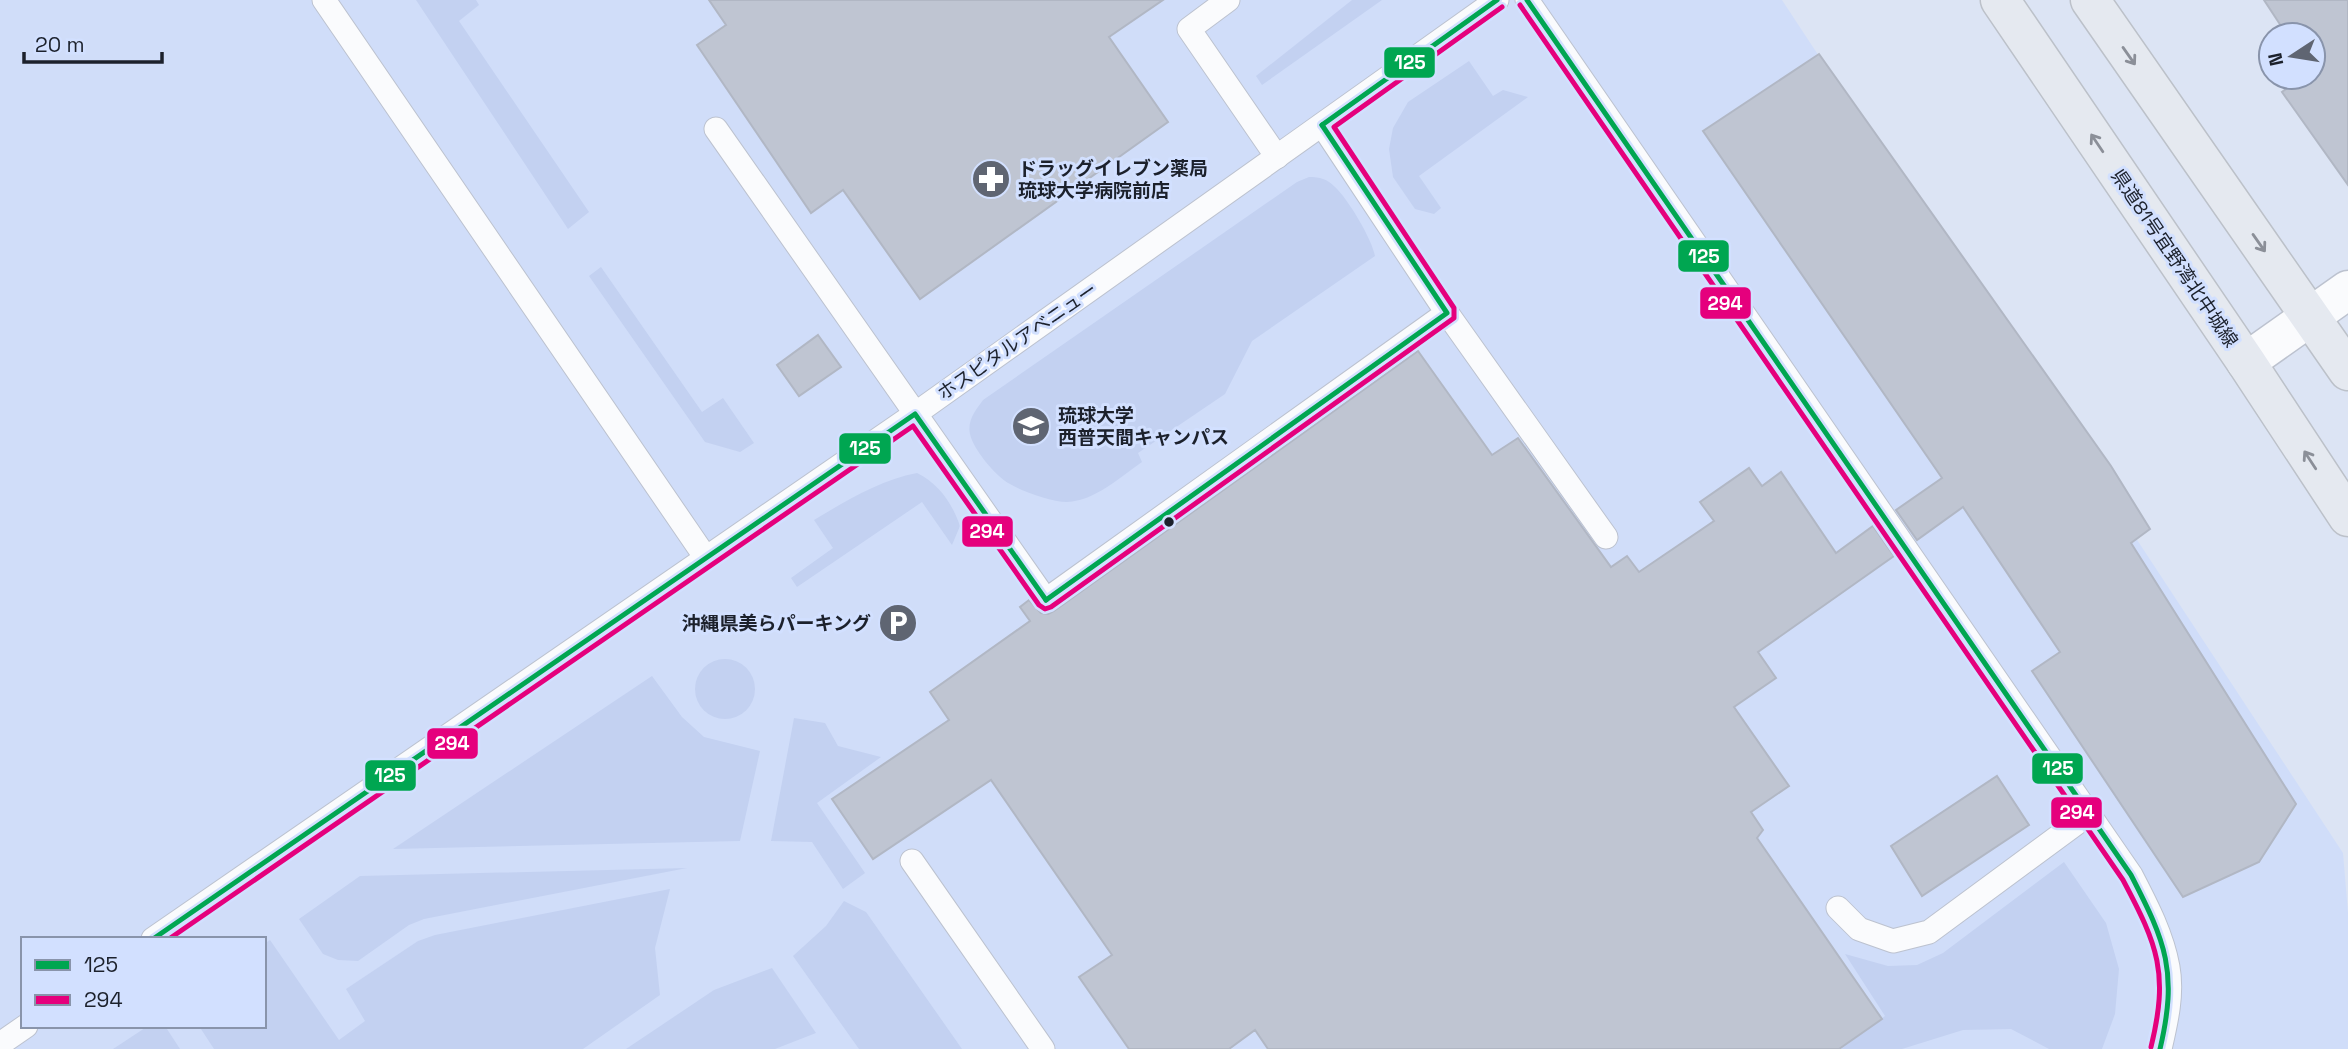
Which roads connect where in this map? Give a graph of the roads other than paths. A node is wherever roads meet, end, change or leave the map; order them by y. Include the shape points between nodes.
1 (324, 0) edge
2 (1228, 0) edge
3 (1497, 0) edge
4 (1527, 0) edge
5 (2000, 0) edge
6 (2090, 0) edge
7 (1322, 125) junction
8 (716, 129) dead end
9 (1277, 157) junction
10 (2348, 290) edge
11 (1447, 313) junction
12 (2310, 317) junction
13 (2246, 362) junction
14 (2348, 371) edge
15 (915, 414) junction
16 (2348, 517) edge
17 (1605, 537) dead end
18 (706, 558) junction
19 (2090, 814) junction
20 (912, 861) dead end
21 (1838, 908) dead end
22 (156, 937) edge
23 (23, 1028) edge
24 (0, 1044) edge
25 (1044, 1049) edge
26 (2160, 1049) edge

1 - 18 lane
2 - 9 lane via 1189,29
3 - 7 lane, ホスピタルアベニュー
4 - 19 lane
13 -> 5 main road, 県道81号宜野湾北中城線
6 -> 12 main road
7 - 9 lane, ホスピタルアベニュー
7 - 11 lane
8 - 15 lane
9 - 15 lane, ホスピタルアベニュー
10 - 12 street
11 - 15 lane via 1046,600
11 - 17 lane
12 - 13 street
12 - 14 main road
16 -> 13 main road, 県道81号宜野湾北中城線
15 - 18 lane, ホスピタルアベニュー
18 - 22 lane, ホスピタルアベニュー
19 - 21 lane via 1929,932 1893,941 1859,929
19 - 26 lane via 2154,920 2168,968 2168,1014
20 - 25 lane
23 - 24 lane

